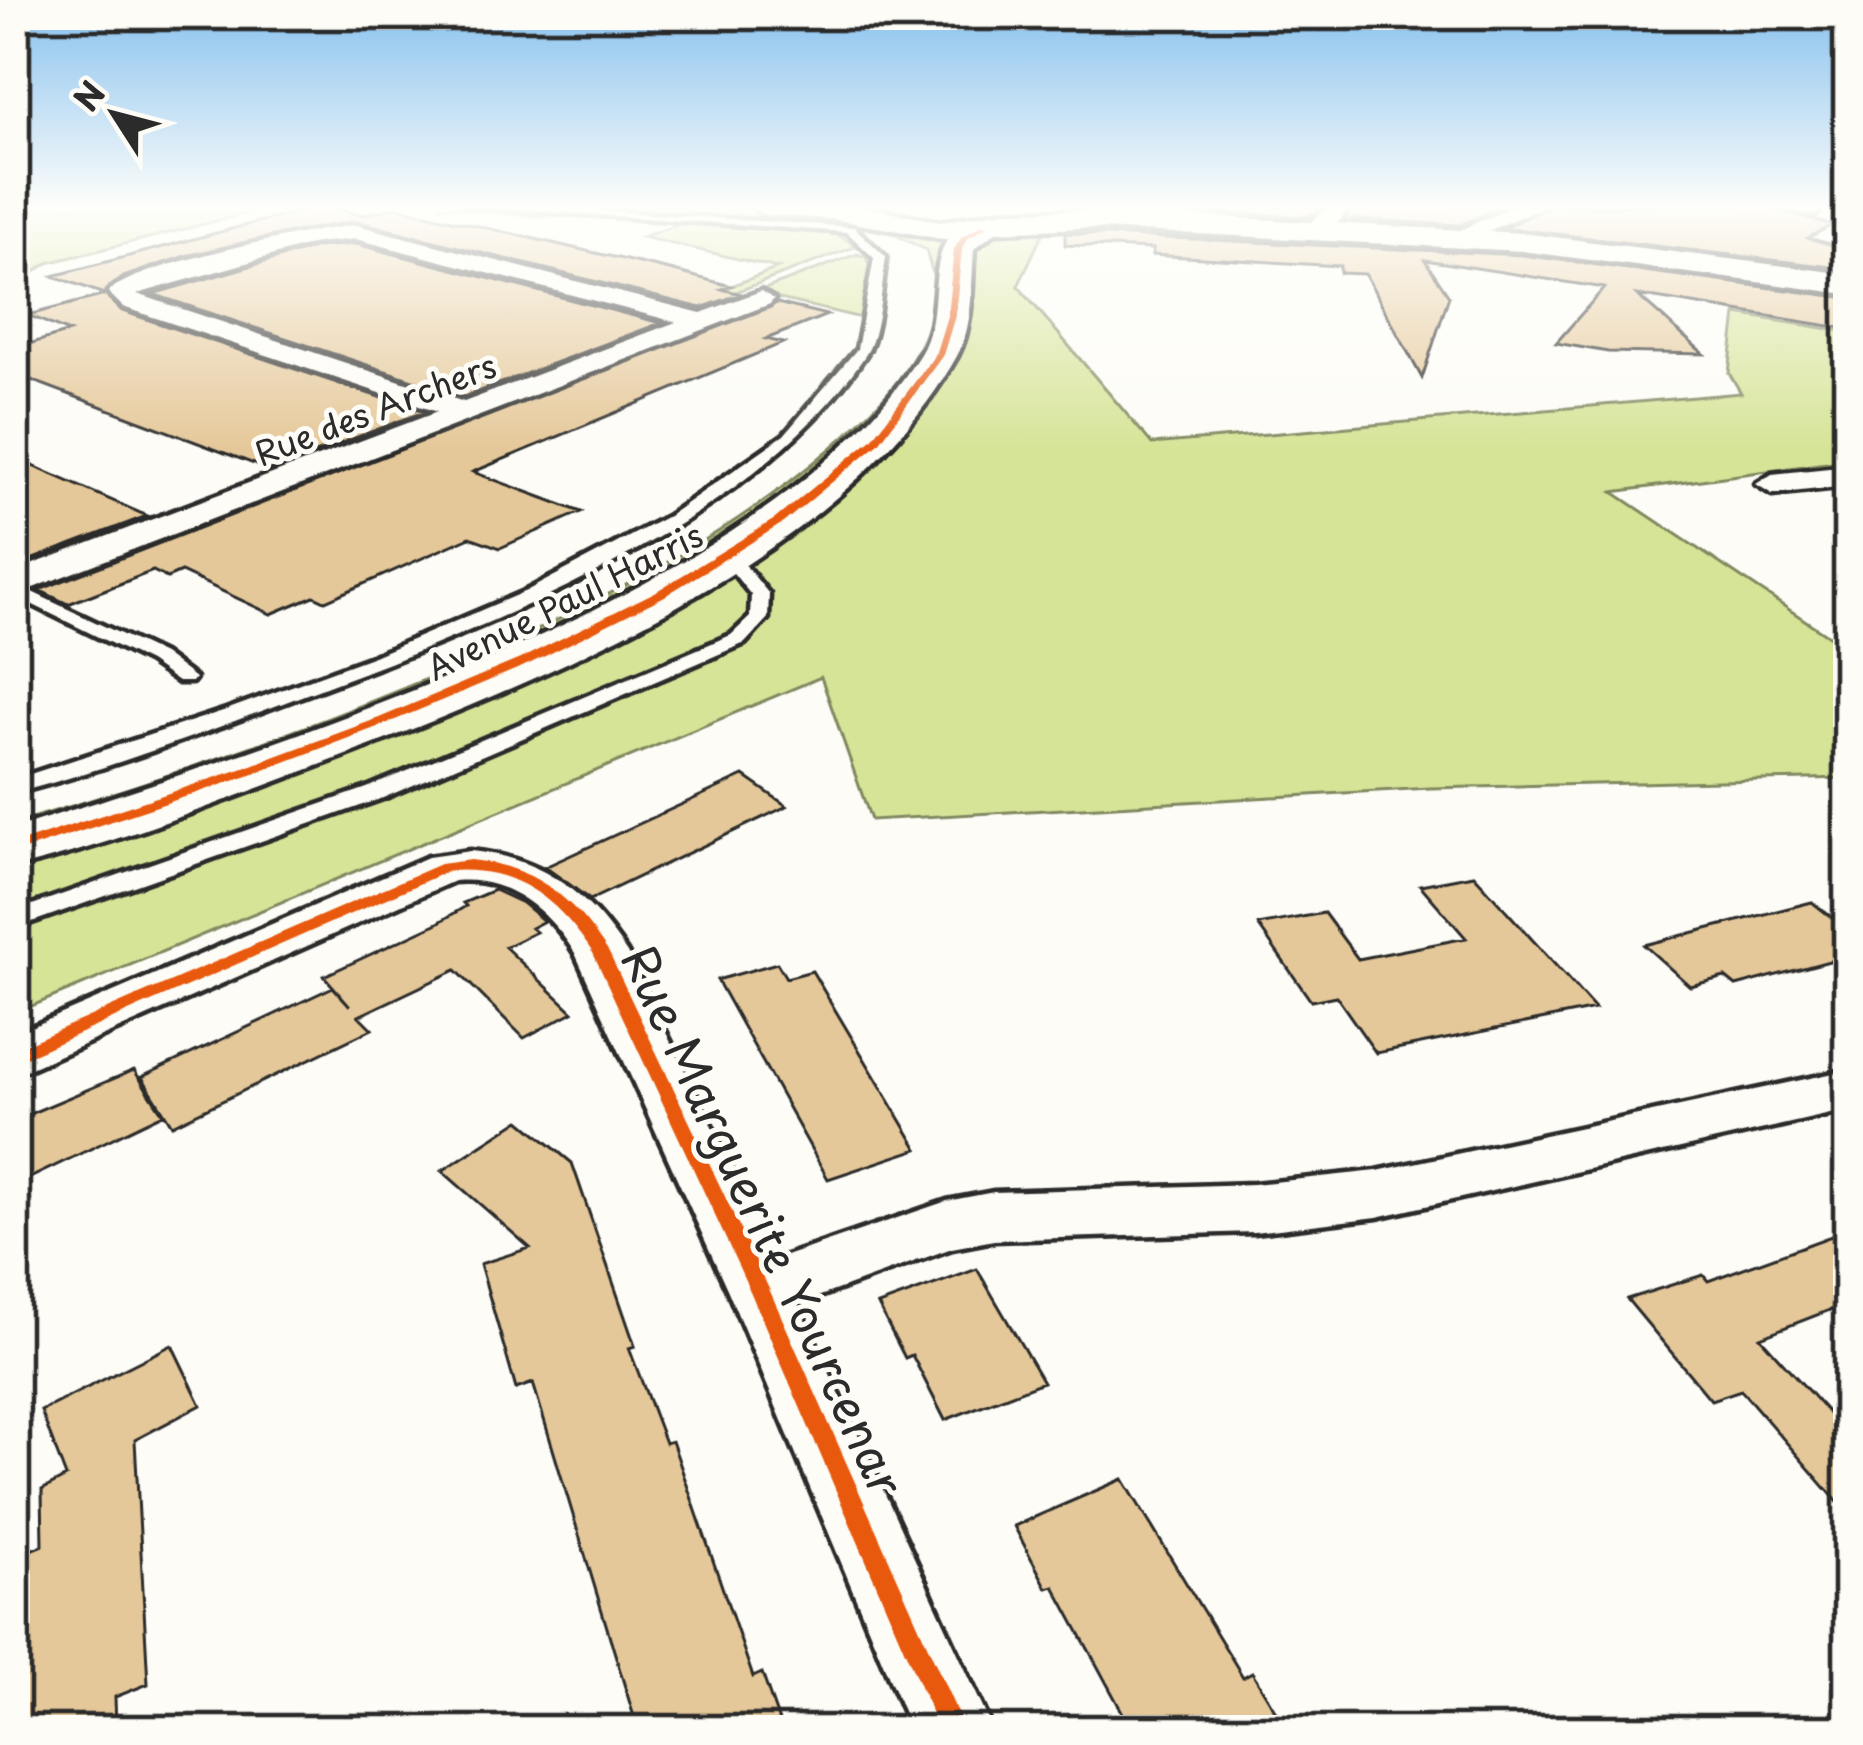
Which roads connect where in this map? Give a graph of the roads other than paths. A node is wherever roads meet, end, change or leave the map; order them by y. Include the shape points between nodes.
1 (130, 287) edge
2 (568, 287) edge
3 (882, 287) edge
4 (953, 287) edge
5 (761, 299) dead end
6 (702, 321) junction
7 (465, 412) junction
8 (1848, 476) edge
9 (1772, 484) dead end
10 (726, 553) junction
11 (15, 586) edge
12 (185, 678) dead end
13 (15, 787) edge
14 (15, 849) edge
15 (15, 920) edge
16 (15, 1056) edge
17 (1848, 1090) edge
18 (760, 1292) junction
19 (952, 1730) edge

1 - 7 street via 120,292 132,302
2 - 6 street
3 - 13 lane via 869,335 812,416 730,484 422,646 275,704
4 - 10 main road, Avenue Paul Harris via 949,331 893,422 839,473
5 - 6 street, Rue des Archers
6 - 7 street, Rue des Archers
7 - 11 street, Rue des Archers
8 - 9 street
10 - 14 main road, Avenue Paul Harris via 582,632 416,707
10 - 15 lane via 760,594 759,618 738,639 391,787
11 - 12 lane
16 - 18 street, Rue Marguerite Yourcenar via 424,875 465,864 509,868 572,914 601,953
17 - 18 street via 1359,1197 994,1216
18 - 19 street, Rue Marguerite Yourcenar

